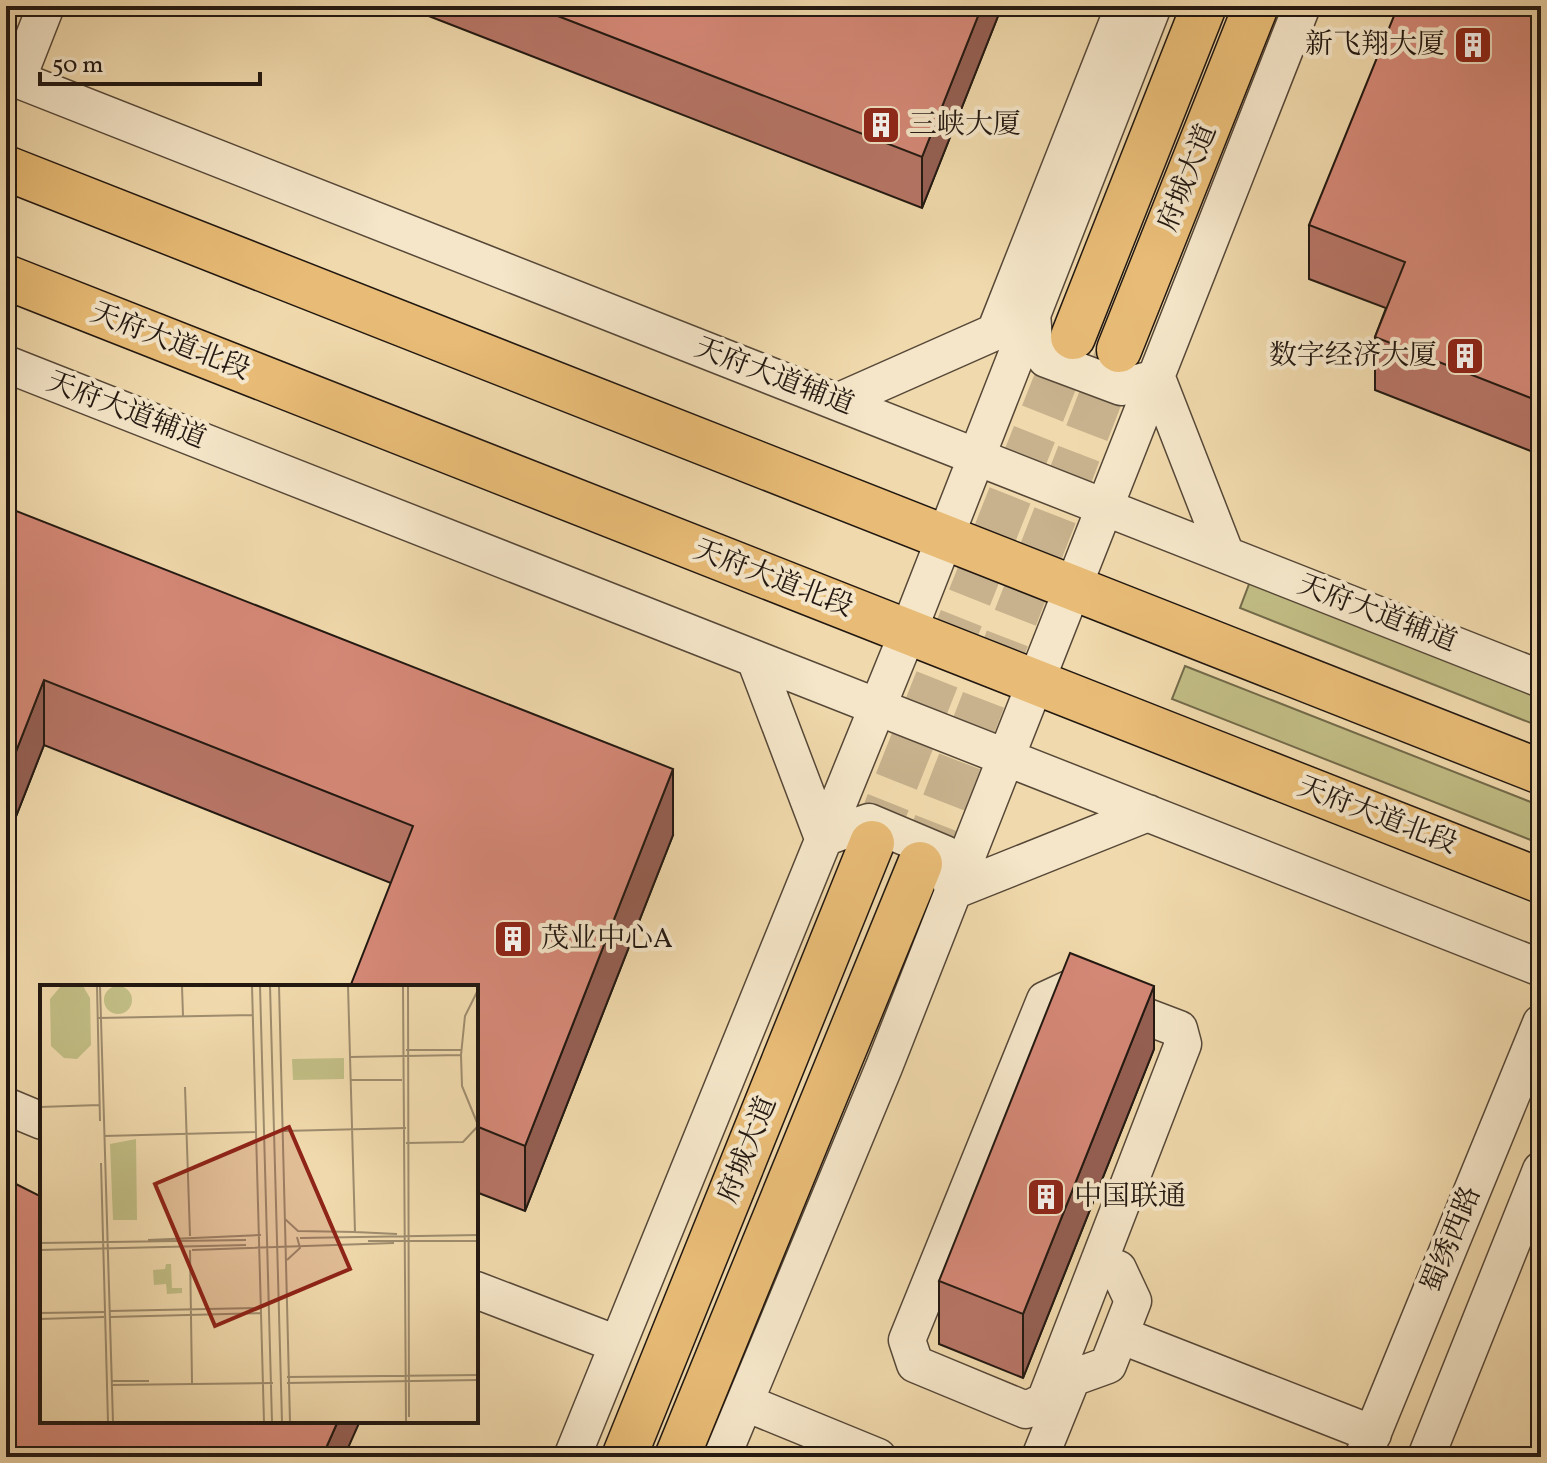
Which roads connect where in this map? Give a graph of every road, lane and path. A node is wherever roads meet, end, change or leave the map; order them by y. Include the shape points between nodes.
1 (46, 6) edge
2 (1124, 6) edge
3 (1153, 6) edge
4 (1204, 6) edge
5 (1256, 6) edge
6 (1302, 6) edge
7 (11, 78) edge
8 (6, 168) edge
9 (6, 277) edge
10 (1032, 313) junction
11 (1073, 337) tunnel mouth
12 (1119, 350) tunnel mouth
13 (6, 364) edge
14 (1157, 378) junction
15 (837, 402) junction
16 (976, 457) junction
17 (1106, 508) junction
18 (945, 537) junction
19 (1226, 555) junction
20 (1073, 588) junction
21 (908, 632) junction
22 (755, 659) junction
23 (1541, 679) edge
24 (1035, 682) junction
25 (877, 707) junction
26 (1005, 757) junction
27 (1541, 772) edge
28 (1148, 813) junction
29 (823, 838) junction
30 (872, 843) tunnel mouth
31 (936, 878) junction
32 (1541, 881) edge
33 (1541, 968) edge
34 (1541, 1023) edge
35 (6, 1106) edge
36 (40, 1120) edge
37 (1541, 1170) edge
38 (1099, 1261) junction
39 (478, 1291) edge
40 (1120, 1335) junction
41 (617, 1344) junction
42 (746, 1403) junction
43 (1053, 1404) junction
44 (1368, 1446) edge
45 (572, 1457) edge
46 (624, 1457) edge
47 (677, 1457) edge
48 (722, 1457) edge
49 (878, 1457) edge
50 (1040, 1457) edge
51 (1426, 1457) edge

1 - 7 street
2 - 15 street via 995,332
3 - 10 street
4 - 11 main road, 府城大道
5 - 12 main road, 府城大道
6 - 14 street
7 - 15 street, 天府大道辅道
8 - 18 main road
9 - 21 main road, 天府大道北段
10 - 14 street via 1034,340 1046,359 1121,387
10 - 16 street
13 - 22 street, 天府大道辅道
14 - 17 street
14 - 19 street
15 - 16 street, 天府大道辅道
16 - 17 street, 天府大道辅道
16 - 18 street
17 - 19 street, 天府大道辅道
17 - 20 street
18 - 20 main road
18 - 21 street
19 - 23 street, 天府大道辅道
20 - 24 street
20 - 27 main road
21 - 24 main road, 天府大道北段
21 - 25 street
22 - 25 street, 天府大道辅道
22 - 29 street
24 - 26 street
24 - 32 main road, 天府大道北段
25 - 26 street, 天府大道辅道
25 - 29 street
26 - 28 street, 天府大道辅道
26 - 31 street
28 - 31 street
28 - 33 street, 天府大道辅道
29 - 31 street via 869,822 945,854
29 - 41 street
30 - 46 main road, 府城大道
31 - 42 street
31 - 47 main road, 府城大道
34 - 44 street, 蜀绣西路
35 - 36 street
37 - 51 street, 蜀绣西路
38 - 40 street via 1118,1269 1133,1301
38 - 43 street
38 - 43 street via 1183,1044 1179,1029 1071,988 1045,1000 907,1340 915,1364 1026,1410
39 - 41 street
40 - 43 street via 1108,1365 1072,1378
40 - 44 street
41 - 45 street
42 - 48 street
42 - 49 street
43 - 50 street

